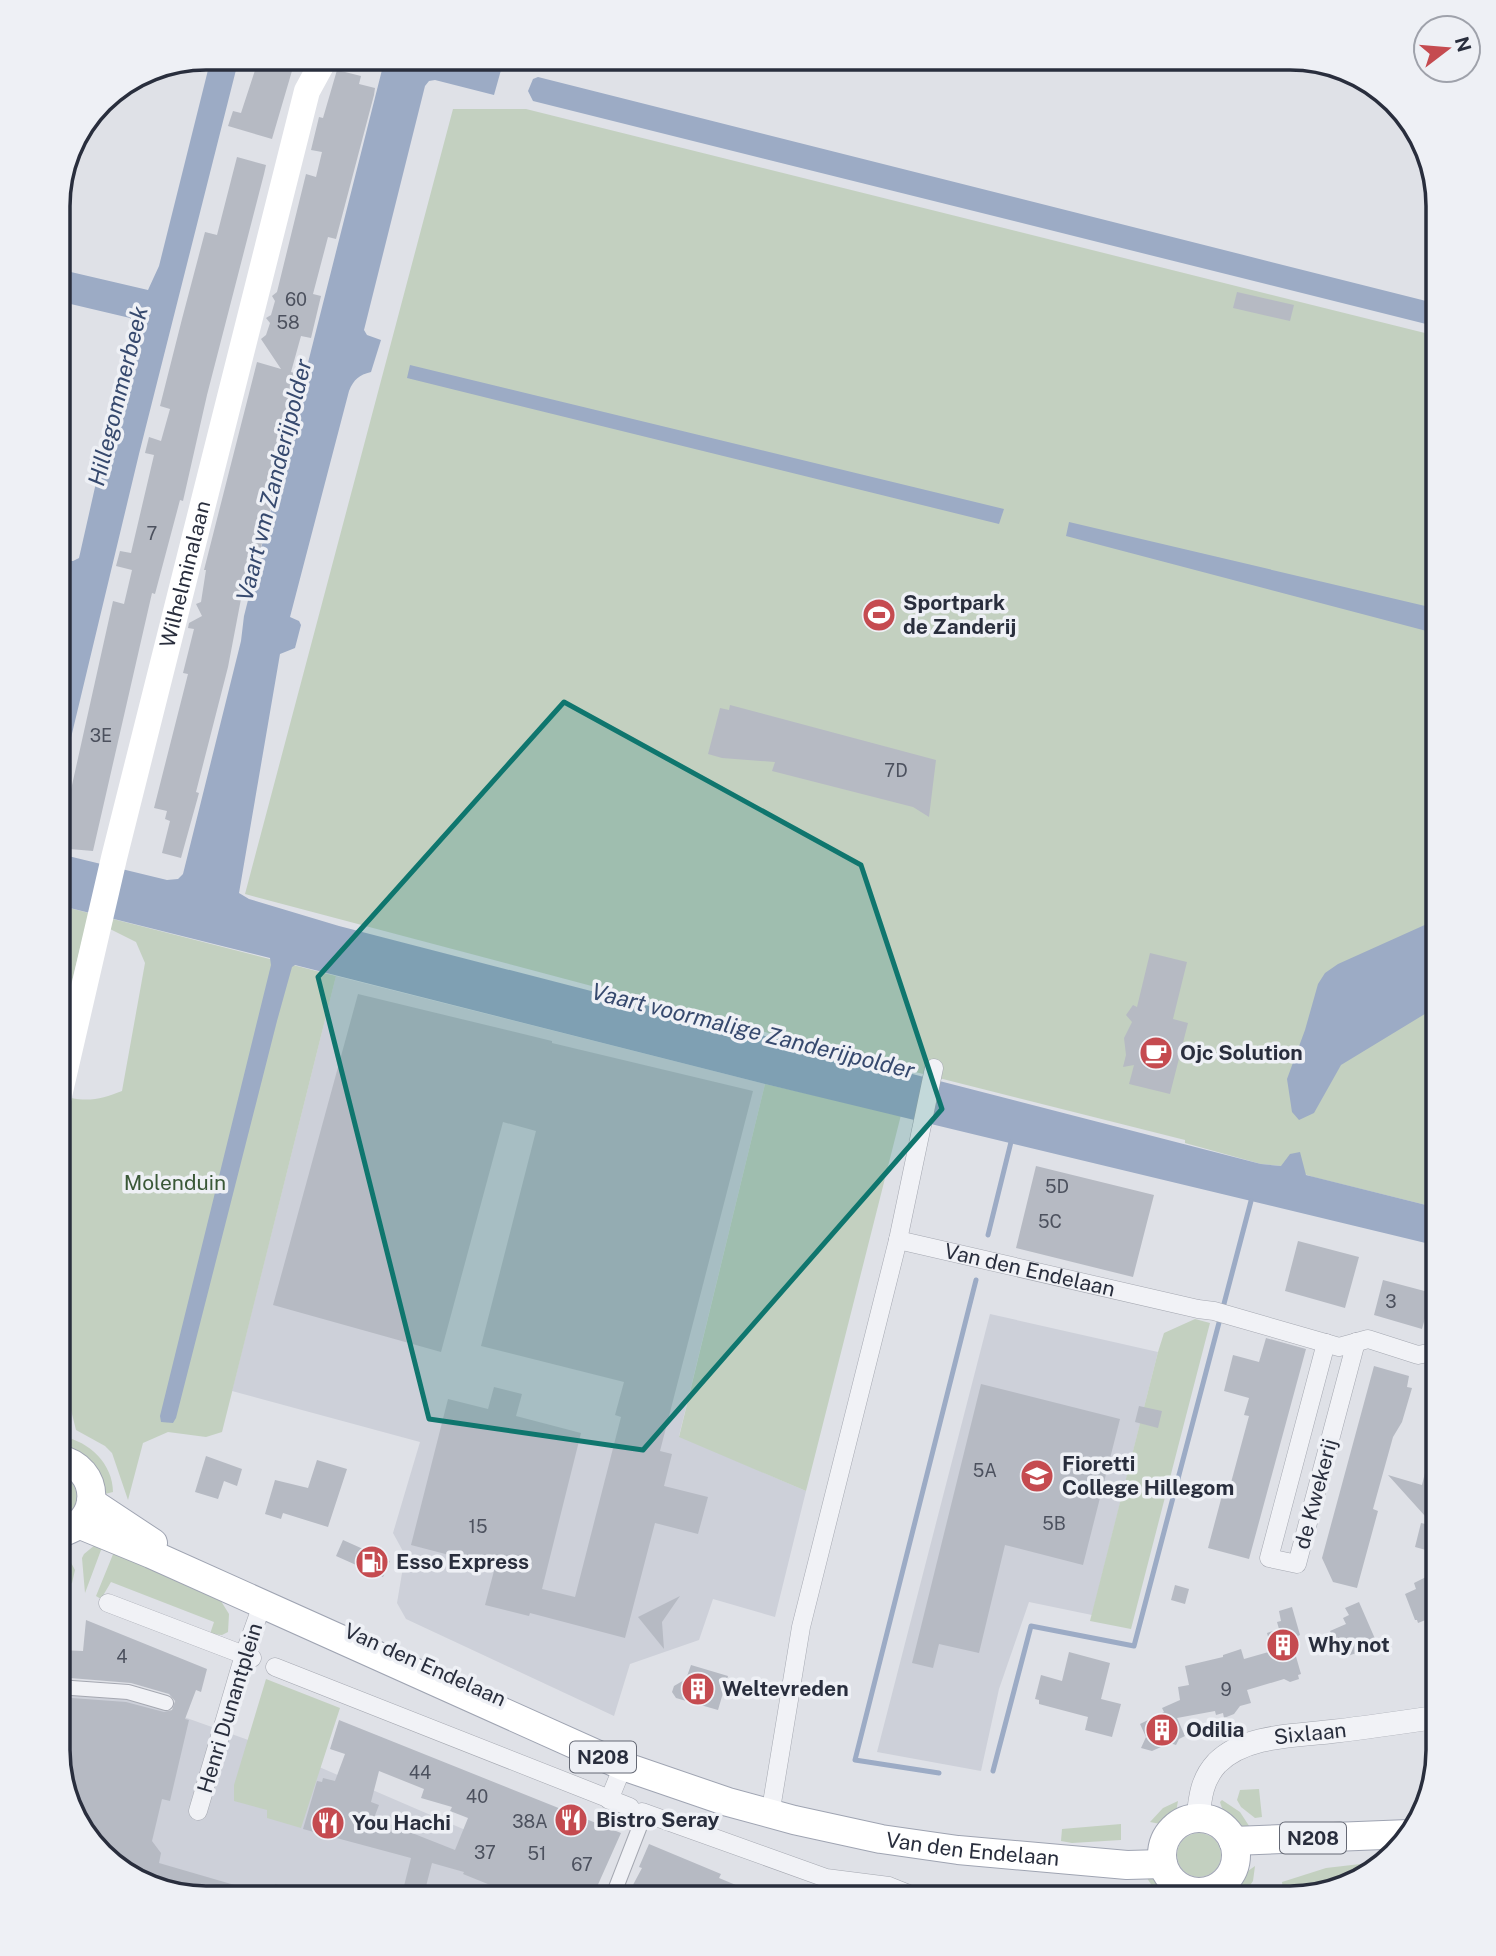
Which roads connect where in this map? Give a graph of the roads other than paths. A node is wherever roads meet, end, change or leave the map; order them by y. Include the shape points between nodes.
1 (318, 70) edge
2 (70, 1044) edge
3 (934, 1068) dead end
4 (898, 1240) junction
5 (1356, 1342) junction
6 (1326, 1343) junction
7 (1426, 1353) edge
8 (70, 1463) edge
9 (76, 1520) edge
10 (108, 1603) dead end
11 (262, 1605) junction
12 (248, 1657) junction
13 (275, 1667) dead end
14 (70, 1688) edge
15 (166, 1703) dead end
16 (1426, 1716) edge
17 (623, 1766) junction
18 (609, 1800) junction
19 (772, 1803) junction
20 (639, 1810) junction
21 (198, 1811) dead end
22 (1198, 1818) junction
23 (1395, 1836) edge
24 (1234, 1853) junction
25 (1163, 1854) junction
26 (616, 1886) edge
27 (889, 1886) edge
28 (1180, 1886) edge
29 (1218, 1886) edge

1 - 2 main road, Wilhelminalaan via 307,91
3 - 4 street
4 - 6 street, Van den Endelaan via 1240,1317
4 - 19 street via 801,1627
5 - 6 street via 1339,1347
5 - 6 street, de Kwekerij via 1297,1564 1269,1558
5 - 7 street via 1368,1339
8 - 9 main road via 85,1475 92,1493
9 - 11 main road, Van den Endelaan / N208
9 - 19 main road, Van den Endelaan / N208 via 156,1546 638,1759
10 - 12 street
11 - 12 street, Henri Dunantplein
11 - 17 main road, Van den Endelaan / N208
12 - 21 street, Henri Dunantplein
13 - 18 street
14 - 15 street via 128,1692
16 - 22 street, Sixlaan via 1247,1745 1218,1763 1206,1779
17 - 18 street
17 - 25 main road, Van den Endelaan / N208 via 728,1802 881,1839 1127,1865
18 - 20 street
19 - 25 main road, Van den Endelaan / N208 via 904,1832 1035,1848
20 - 26 street
20 - 27 street via 826,1878
22 - 24 main road via 1219,1824
22 - 25 main road via 1179,1824 1170,1833
23 - 24 main road, N208 via 1272,1856
24 - 29 main road
25 - 28 main road via 1171,1880

